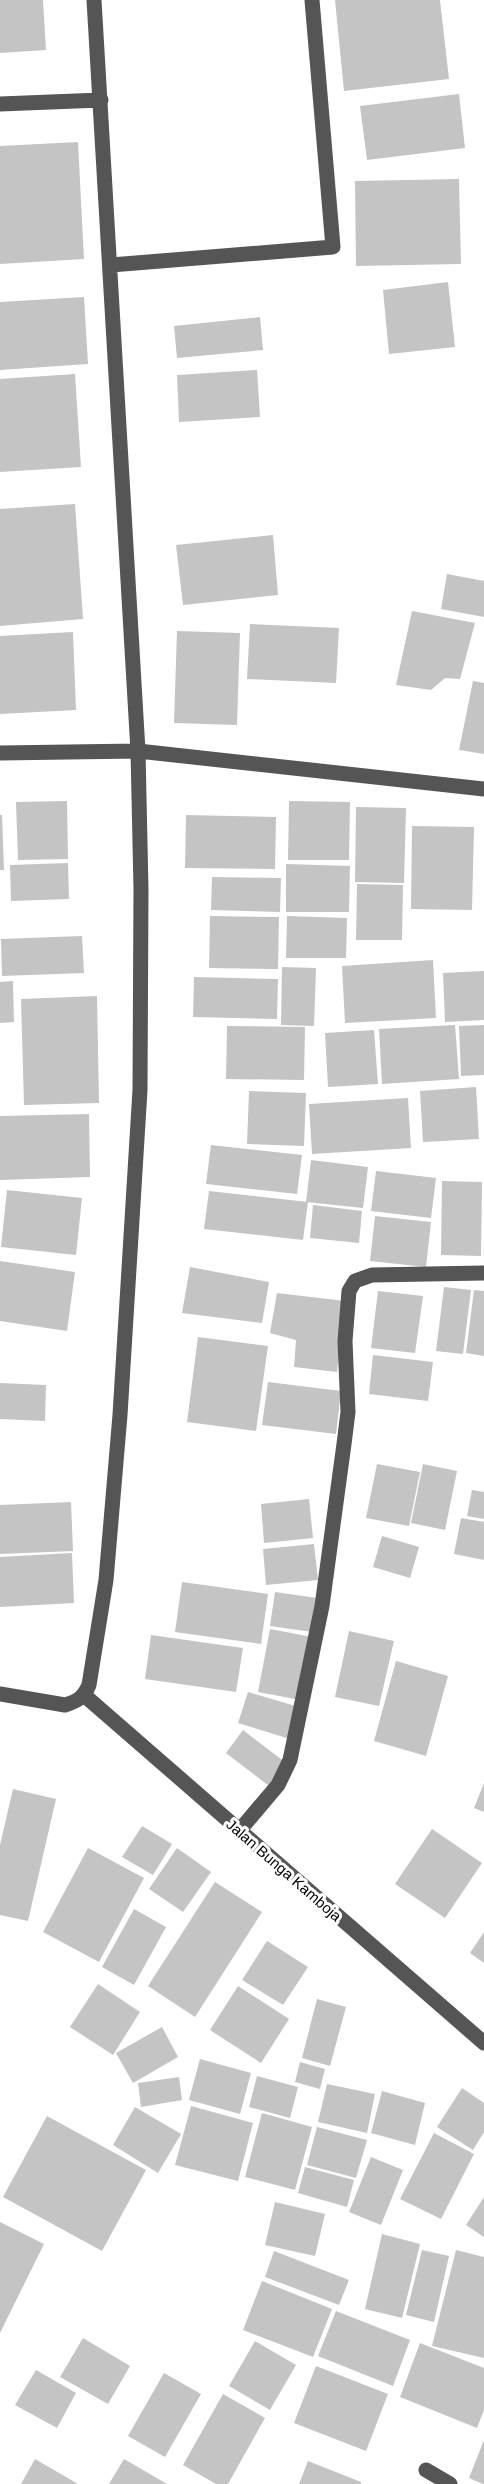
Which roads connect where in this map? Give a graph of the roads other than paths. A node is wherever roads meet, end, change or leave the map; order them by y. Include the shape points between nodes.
1 (94, 0) edge
2 (312, 0) edge
3 (101, 100) junction
4 (0, 104) edge
5 (111, 265) junction
6 (138, 751) junction
7 (0, 753) edge
8 (484, 789) edge
9 (484, 1273) edge
10 (0, 1694) edge
11 (84, 1695) junction
12 (239, 1831) junction
13 (484, 2043) edge
14 (426, 2470) dead end
15 (450, 2484) edge

1 - 3 street
2 - 5 street via 333,247
3 - 4 street
3 - 5 street
5 - 6 street
6 - 7 street
6 - 8 street
6 - 11 street via 139,1101 106,1580 92,1670
9 - 12 street via 372,1275 351,1285 346,1311 348,1412 328,1568 307,1683 285,1773
10 - 11 street via 65,1705
11 - 12 street, Jalan Bunga Kamboja
12 - 13 street, Jalan Bunga Kamboja
14 - 15 street

